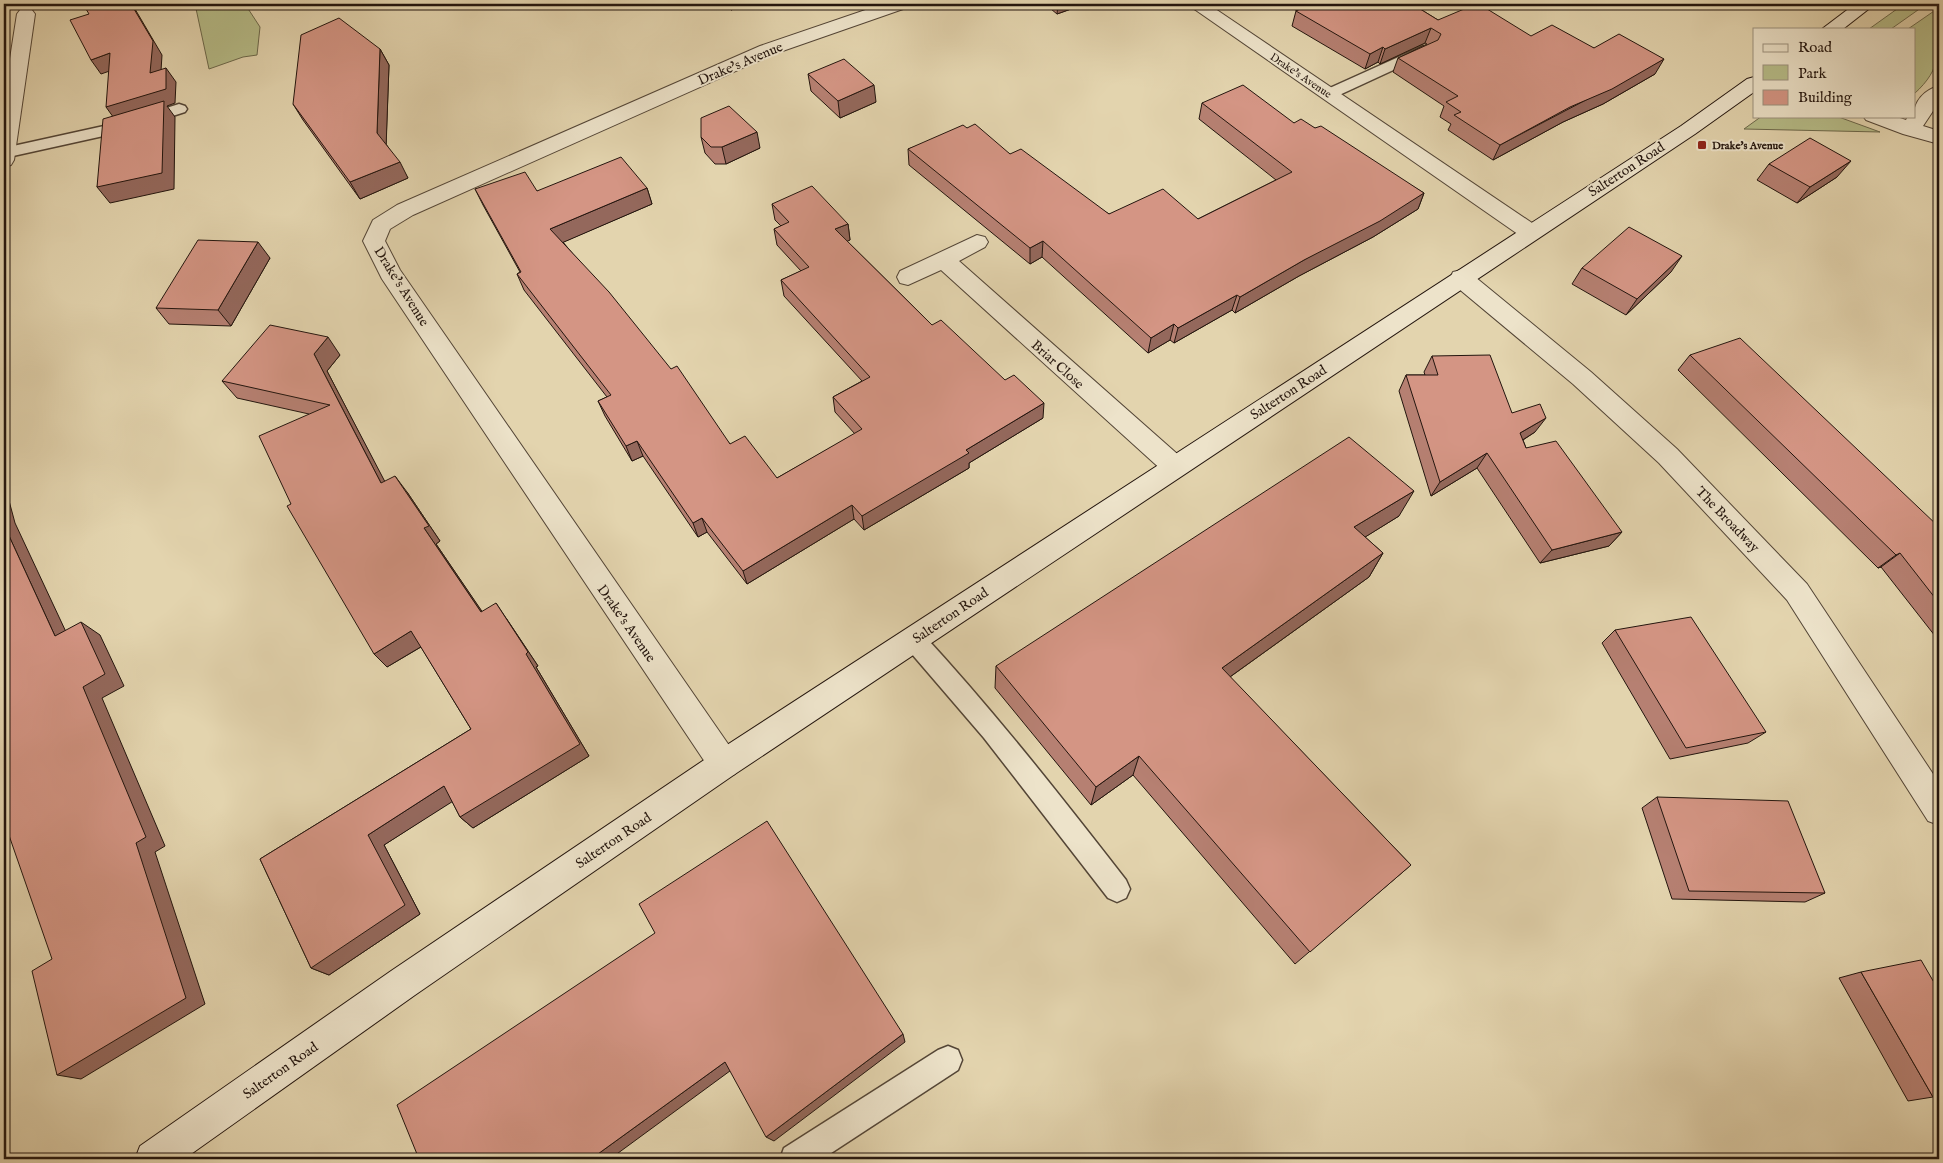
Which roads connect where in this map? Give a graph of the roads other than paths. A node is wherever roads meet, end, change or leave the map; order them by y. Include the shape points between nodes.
1 (900, 4) edge
2 (1196, 4) edge
3 (1866, 4) edge
4 (26, 14) dead end
5 (1832, 28) edge
6 (1426, 50) edge
7 (1753, 84) edge
8 (1939, 92) edge
9 (1329, 94) junction
10 (179, 109) dead end
11 (1878, 118) edge
12 (1910, 130) junction
13 (1939, 138) edge
14 (4, 156) edge
15 (1530, 232) junction
16 (977, 242) dead end
17 (944, 260) junction
18 (908, 277) dead end
19 (1461, 278) junction
20 (1174, 466) junction
21 (913, 639) junction
22 (724, 764) junction
23 (1939, 810) edge
24 (1117, 889) dead end
25 (948, 1060) dead end
26 (153, 1159) edge
27 (796, 1159) edge

1 - 22 street, Drake's Avenue via 767,50 405,210 381,225 374,241 390,273
2 - 9 street, Drake's Avenue
3 - 5 street
4 - 14 street
6 - 9 lane
7 - 15 street, Salterton Road via 1688,130
8 - 12 street via 1927,102
9 - 15 street, Drake's Avenue
10 - 14 lane via 126,126
11 - 12 street
12 - 13 street
15 - 19 street, Salterton Road
16 - 17 street
17 - 18 street
17 - 20 street, Briar Close
19 - 20 street, Salterton Road
19 - 23 street, The Broadway via 1582,378 1668,456 1797,592
20 - 21 street, Salterton Road
21 - 22 street, Salterton Road
21 - 24 lane via 957,686
22 - 26 street, Salterton Road via 403,983
25 - 27 lane

